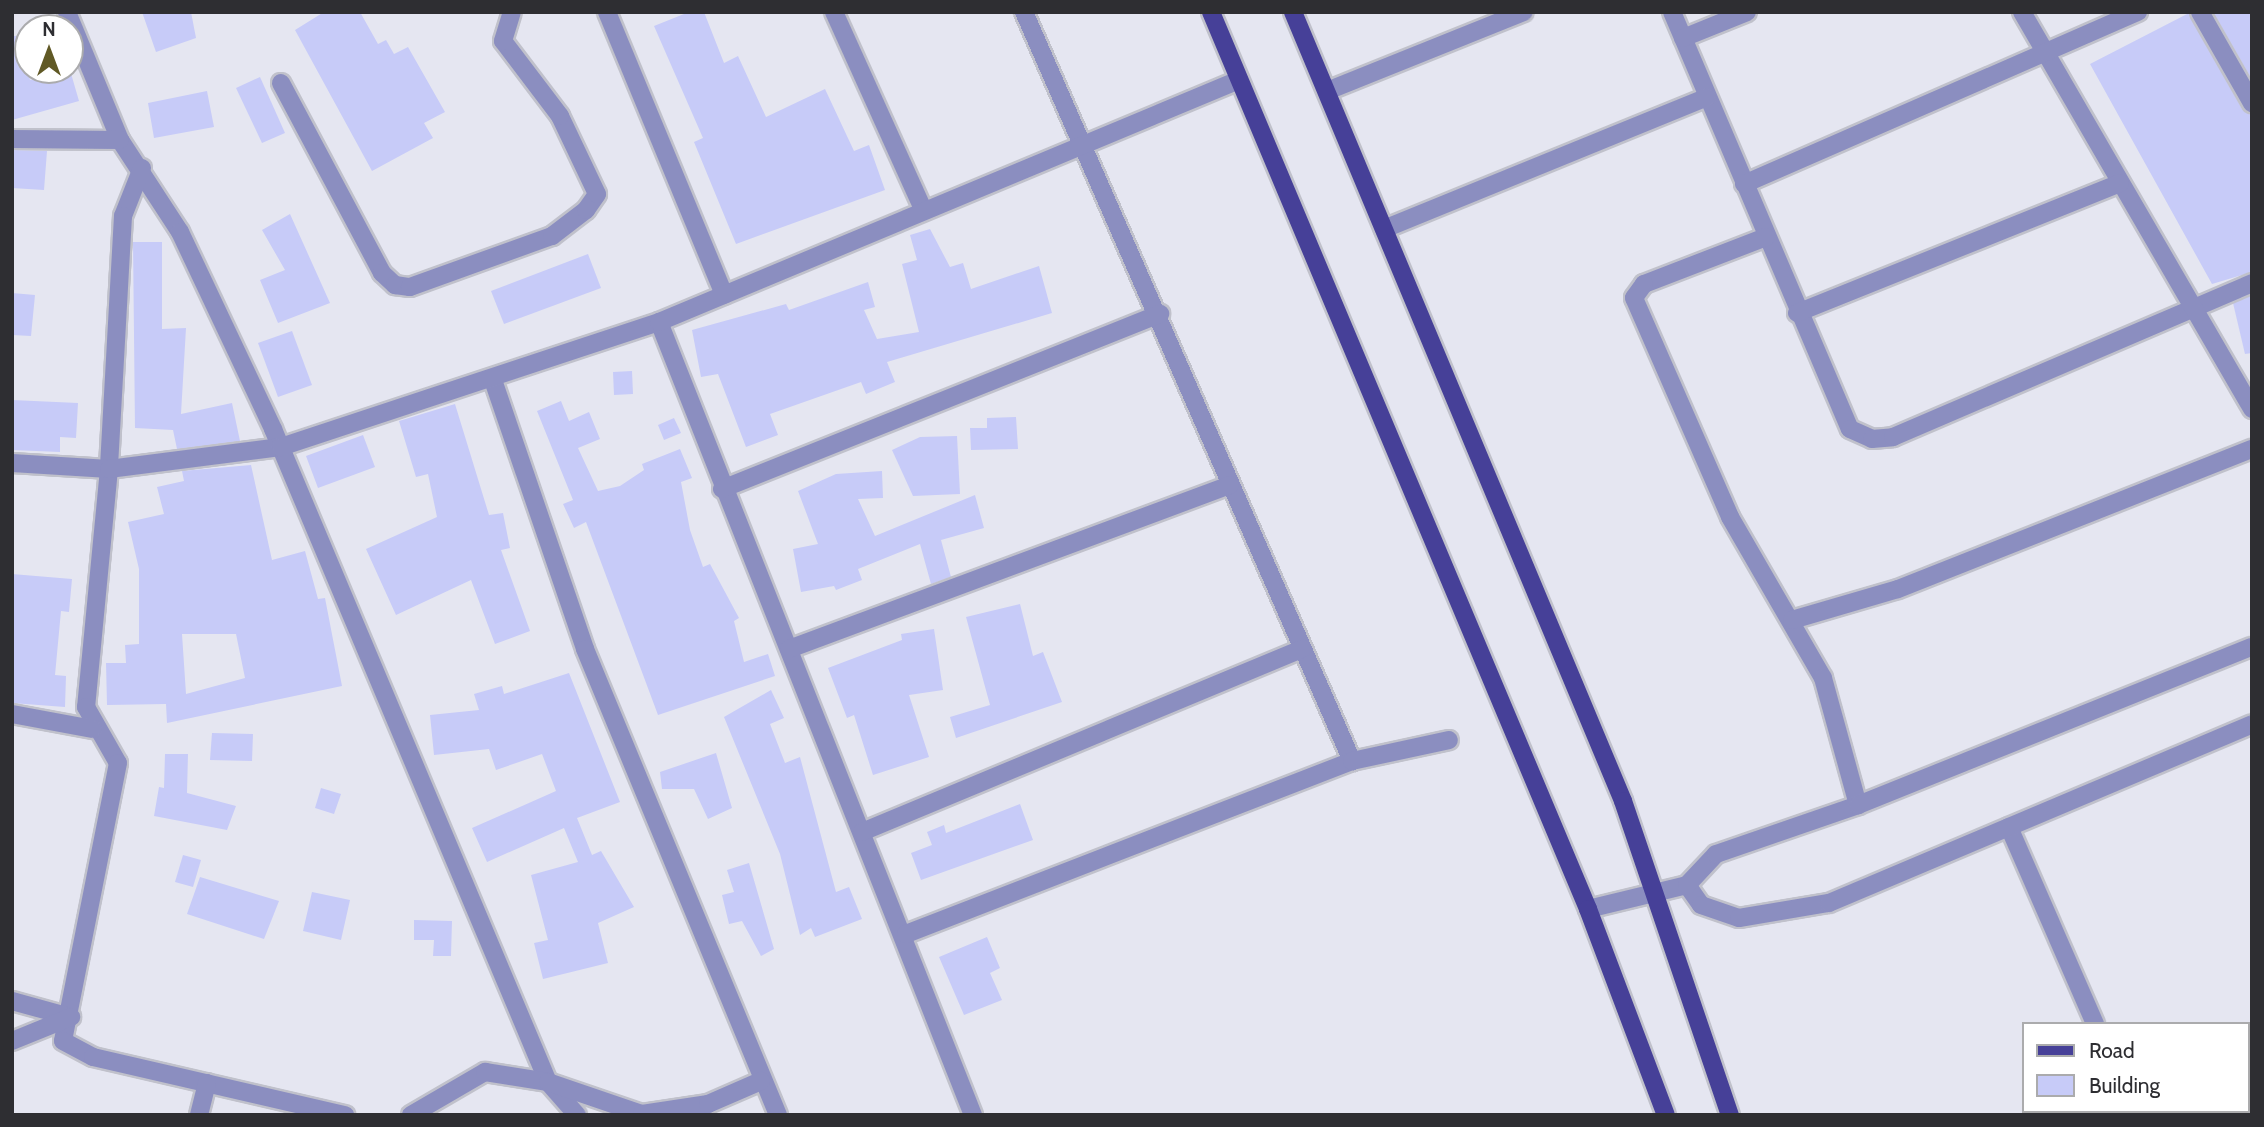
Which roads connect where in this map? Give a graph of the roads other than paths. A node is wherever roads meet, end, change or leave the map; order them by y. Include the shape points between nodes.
1 (66, 12) edge
2 (512, 12) edge
3 (607, 12) edge
4 (834, 12) edge
5 (1024, 12) edge
6 (1211, 12) edge
7 (1293, 12) edge
8 (1672, 12) edge
9 (1747, 12) edge
10 (2022, 12) edge
11 (2138, 12) edge
12 (2200, 12) edge
13 (1519, 13) edge
14 (1683, 38) junction
15 (2047, 55) junction
16 (1239, 79) junction
17 (281, 83) dead end
18 (1326, 91) junction
19 (1707, 97) junction
20 (2252, 103) edge
21 (12, 139) edge
22 (120, 139) junction
23 (1084, 144) junction
24 (142, 168) junction
25 (2120, 183) junction
26 (1744, 184) junction
27 (924, 211) junction
28 (1384, 229) junction
29 (1766, 237) junction
30 (2252, 283) edge
31 (724, 295) junction
32 (2192, 309) junction
33 (1797, 313) junction
34 (1160, 314) junction
35 (659, 322) junction
36 (493, 380) junction
37 (2252, 409) edge
38 (281, 447) junction
39 (2252, 449) edge
40 (12, 463) edge
41 (109, 469) junction
42 (1229, 485) junction
43 (722, 489) junction
44 (1792, 620) junction
45 (2252, 647) edge
46 (789, 649) junction
47 (1302, 649) junction
48 (12, 714) edge
49 (2252, 724) edge
50 (93, 729) junction
51 (1449, 740) dead end
52 (1352, 761) junction
53 (1858, 805) junction
54 (2009, 827) junction
55 (862, 832) junction
56 (1687, 885) junction
57 (1656, 893) junction
58 (1588, 909) junction
59 (906, 934) junction
60 (12, 1001) edge
61 (71, 1017) junction
62 (2094, 1022) edge
63 (12, 1041) edge
64 (761, 1081) junction
65 (548, 1082) junction
66 (207, 1083) junction
67 (199, 1115) edge
68 (345, 1115) edge
69 (411, 1115) edge
70 (577, 1115) edge
71 (778, 1115) edge
72 (973, 1115) edge
73 (1666, 1115) edge
74 (1730, 1115) edge

1 - 22 street
2 - 17 street via 503,41 560,116 597,194 586,210 552,236 410,287 395,285 382,273
3 - 31 street
4 - 27 street
5 - 23 street
6 - 16 main road
7 - 18 main road
8 - 14 street
9 - 14 street
10 - 15 street
11 - 15 street
12 - 20 street
13 - 18 street
14 - 19 street
15 - 25 street
15 - 26 street
16 - 23 street
16 - 58 main road
18 - 28 main road
19 - 26 street
19 - 28 street
21 - 22 street
22 - 24 street
23 - 27 street
23 - 34 street
24 - 38 street via 180,232
24 - 41 street via 122,216
25 - 32 street
25 - 33 street
26 - 29 street
27 - 31 street
28 - 57 main road
29 - 33 street
29 - 44 street via 1644,284 1634,298 1730,517
30 - 32 street
31 - 35 street
32 - 33 street via 1893,438 1871,439 1850,429
32 - 37 street
34 - 42 street
34 - 43 street
35 - 36 street
35 - 43 street
36 - 38 street
36 - 64 street via 585,649
38 - 41 street
38 - 65 street
39 - 44 street via 1898,589
40 - 41 street
41 - 50 street via 86,707
42 - 46 street
42 - 47 street
43 - 46 street
44 - 53 street via 1823,678
45 - 53 street
46 - 55 street
47 - 52 street
47 - 55 street
48 - 50 street
49 - 54 street
50 - 61 street via 118,763
51 - 52 street
52 - 59 street
53 - 56 street via 1716,854
54 - 56 street via 1829,903 1773,916 1717,914
54 - 62 street
55 - 59 street
56 - 57 street
57 - 58 street
57 - 74 main road
58 - 73 main road
59 - 72 street
60 - 61 street
61 - 63 street
61 - 66 street via 63,1041 93,1057
64 - 65 street via 708,1104 642,1114
64 - 71 street
65 - 69 street via 485,1072
65 - 70 street
66 - 67 street
66 - 68 street

